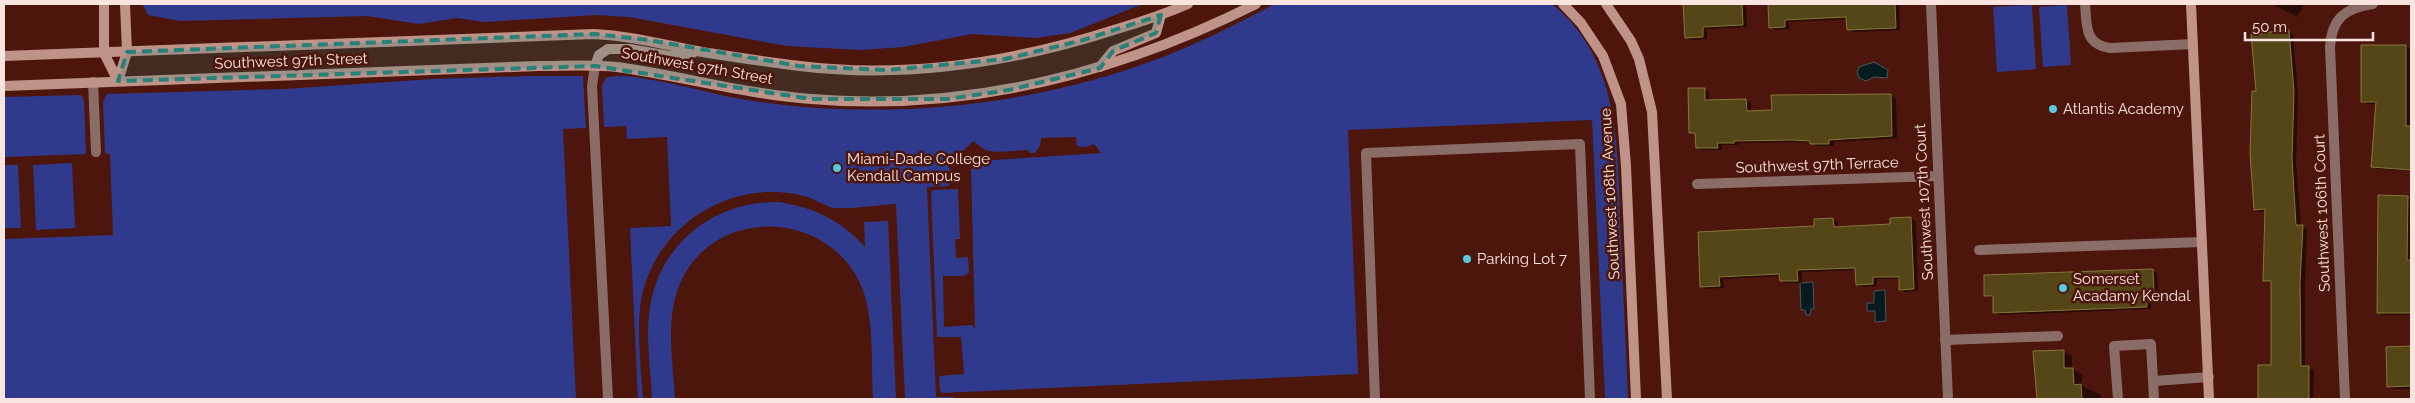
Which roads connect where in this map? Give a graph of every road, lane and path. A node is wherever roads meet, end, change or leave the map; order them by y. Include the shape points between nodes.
1 (104, 4) edge
2 (125, 4) edge
3 (1188, 4) edge
4 (1256, 4) edge
5 (1563, 4) edge
6 (1606, 4) edge
7 (1931, 4) edge
8 (2085, 4) edge
9 (2191, 4) edge
10 (2373, 4) edge
11 (1160, 15) junction
12 (2193, 44) junction
13 (127, 52) junction
14 (701, 52) junction
15 (104, 53) junction
16 (4, 56) edge
17 (595, 66) junction
18 (1100, 68) junction
19 (118, 81) junction
20 (93, 82) junction
21 (4, 86) edge
22 (96, 152) dead end
23 (1938, 176) junction
24 (1697, 184) dead end
25 (2202, 242) junction
26 (1979, 250) dead end
27 (2058, 336) dead end
28 (1945, 340) junction
29 (2209, 377) junction
30 (2154, 381) junction
31 (608, 399) edge
32 (1375, 399) edge
33 (1590, 399) edge
34 (1636, 399) edge
35 (1667, 399) edge
36 (1948, 399) edge
37 (2118, 399) edge
38 (2154, 399) edge
39 (2209, 399) edge
40 (2345, 399) edge

1 - 15 street
2 - 13 street
3 - 11 street, Southwest 97th Street
4 - 18 street, Southwest 97th Street via 1158,49
5 - 34 street, Southwest 108th Avenue via 1581,23 1603,56 1621,104
6 - 35 street via 1635,50 1645,76 1652,112
7 - 23 street, Southwest 107th Court
8 - 12 street via 2087,30 2098,46
9 - 12 street
10 - 40 street, Southwest 106th Court via 2347,12 2334,26 2330,54
11 - 14 street, Southwest 97th Street via 1025,55 910,69 819,68
11 - 18 street via 1156,33 1113,51
12 - 25 street
13 - 14 street, Southwest 97th Street via 561,34 622,36
13 - 15 street, Southwest 97th Street
13 - 19 street
14 - 17 street via 669,56 630,49 608,49 599,55
15 - 16 street, Southwest 97th Street
15 - 19 street
17 - 18 street, Southwest 97th Street via 760,93 852,101 978,95
17 - 19 street, Southwest 97th Street
17 - 31 street via 592,86
19 - 20 street, Southwest 97th Street
20 - 21 street, Southwest 97th Street
20 - 22 street
23 - 24 street, Southwest 97th Terrace
23 - 28 street, Southwest 107th Court
25 - 26 street
25 - 29 street
27 - 28 street
28 - 36 street, Southwest 107th Court
29 - 30 street
29 - 39 street
30 - 37 street via 2152,344 2114,346
30 - 38 street
32 - 33 street via 1366,153 1580,144

